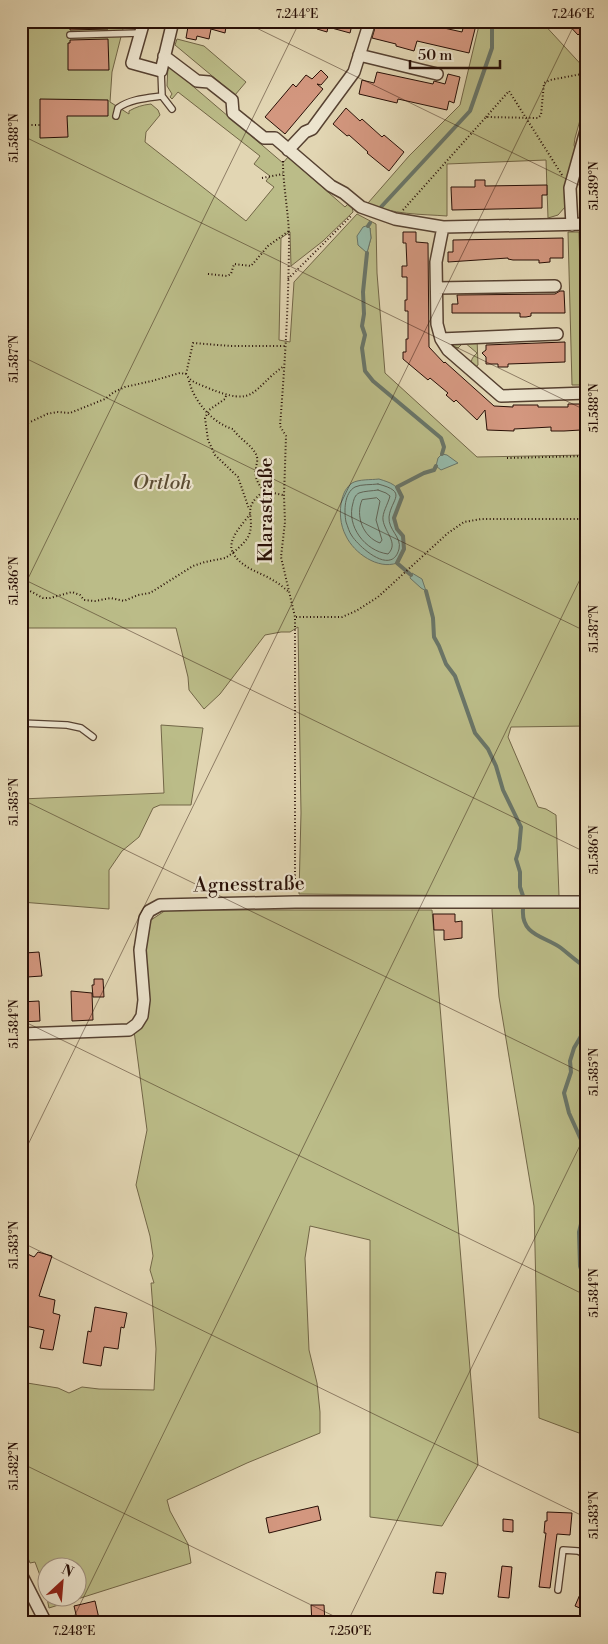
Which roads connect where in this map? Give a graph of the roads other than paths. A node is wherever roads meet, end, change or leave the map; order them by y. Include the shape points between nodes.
1 (144, 21) edge
2 (173, 21) edge
3 (370, 21) edge
4 (140, 33) junction
5 (70, 35) dead end
6 (359, 55) junction
7 (164, 56) junction
8 (161, 71) junction
9 (437, 74) dead end
10 (162, 96) junction
11 (172, 109) dead end
12 (116, 116) dead end
13 (587, 127) edge
14 (584, 149) edge
15 (288, 150) junction
16 (580, 225) edge
17 (443, 228) junction
18 (555, 286) dead end
19 (436, 288) junction
20 (557, 334) dead end
21 (441, 339) junction
22 (586, 393) edge
23 (21, 723) edge
24 (94, 737) dead end
25 (587, 902) edge
26 (21, 1034) edge
27 (587, 1555) edge
28 (21, 1574) edge
29 (558, 1590) dead end
30 (46, 1623) edge

1 - 4 street
2 - 7 street
3 - 6 street
4 - 5 lane via 98,31
4 - 8 street via 132,63
6 - 9 street
6 - 15 street via 354,72 312,130 304,132
7 - 8 street
7 - 15 street via 197,81 209,82 232,100 233,113 264,138 275,138
8 - 10 lane
10 - 11 lane
10 - 12 lane via 124,104 118,108
13 - 14 street
14 - 16 street via 570,188
15 - 17 street via 361,207 395,219
16 - 17 street
17 - 19 street via 436,262
18 - 19 street
19 - 21 street via 437,324
20 - 21 street
21 - 22 street via 448,350 501,396
23 - 24 lane via 67,724
25 - 26 street, Agnesstraße via 160,905 144,918 140,950 144,1000 142,1016 137,1024 129,1030
27 - 29 lane via 562,1550
28 - 30 street

